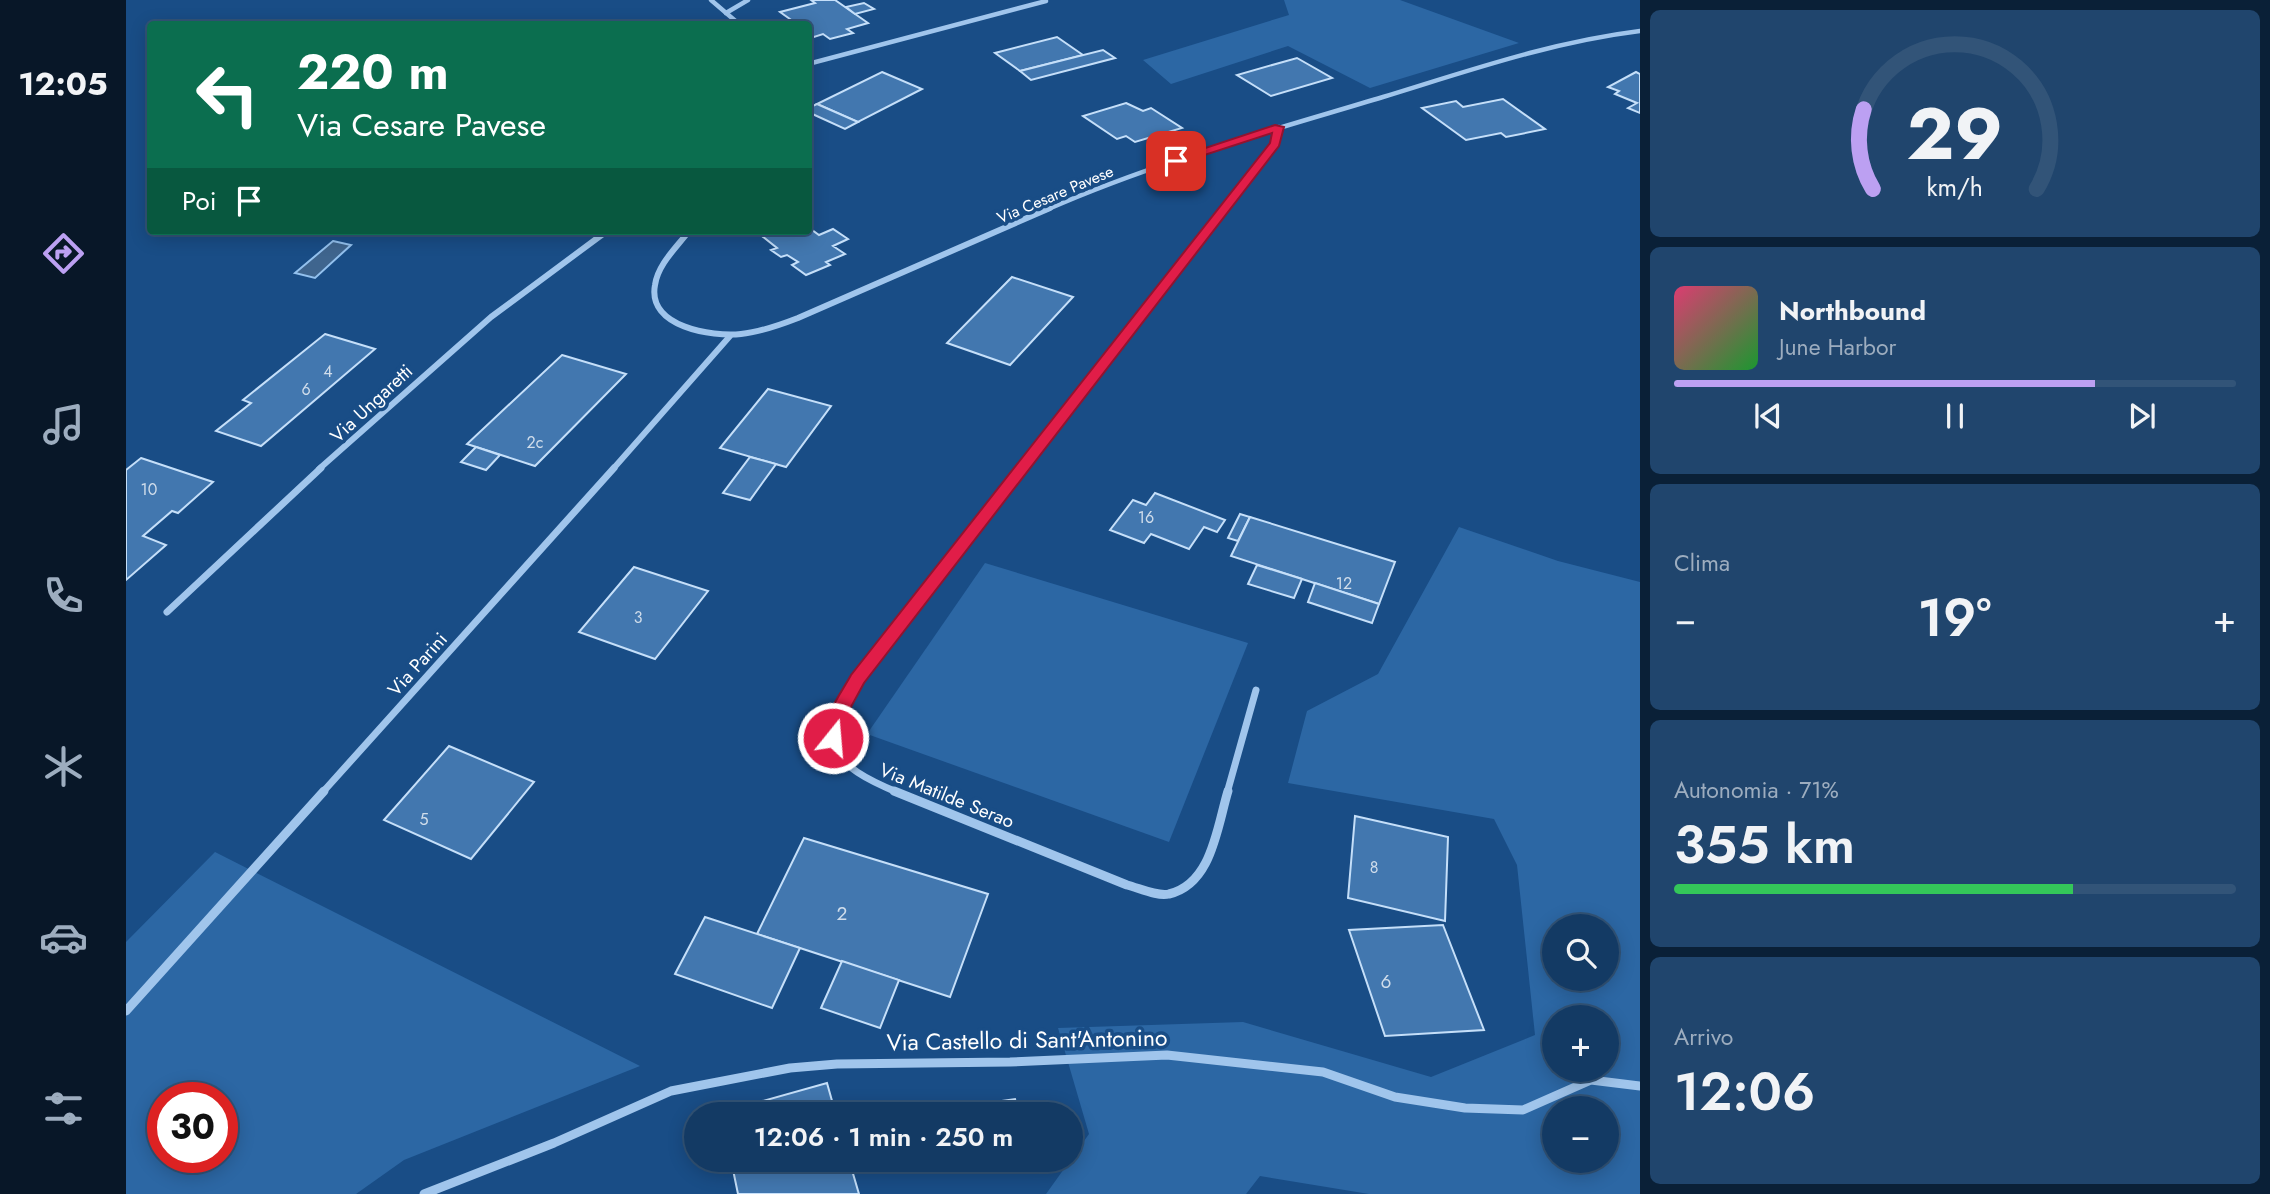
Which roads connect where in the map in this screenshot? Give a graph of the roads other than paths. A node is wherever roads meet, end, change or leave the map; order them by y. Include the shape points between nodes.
1 (711, 0) edge
2 (748, 0) edge
3 (1046, 1) edge
4 (726, 13) junction
5 (735, 21) edge
6 (1640, 31) edge
7 (812, 63) edge
8 (1279, 127) junction
9 (601, 235) edge
10 (686, 235) edge
11 (730, 336) junction
12 (167, 612) dead end
13 (1256, 690) dead end
14 (126, 1010) edge
15 (1640, 1086) edge
16 (425, 1194) edge

1 - 4 street
2 - 4 street
3 - 7 street
4 - 5 street
6 - 8 street, Via Cesare Pavese via 1546,48
8 - 11 street, Via Cesare Pavese via 1100,186 823,307 758,331
8 - 13 street, Via Matilde Serao via 1276,144 857,679 837,716 833,738 842,761 865,779 1127,886 1167,895 1192,884 1208,860
9 - 12 street, Via Ungaretti via 445,356
10 - 11 street, Via Cesare Pavese via 658,275 656,303 669,318 688,328
11 - 14 street, Via Parini
15 - 16 street, Via Castello di Sant'Antonino via 1591,1080 1523,1110 1465,1108 1395,1097 1323,1072 1167,1055 790,1068 671,1091

